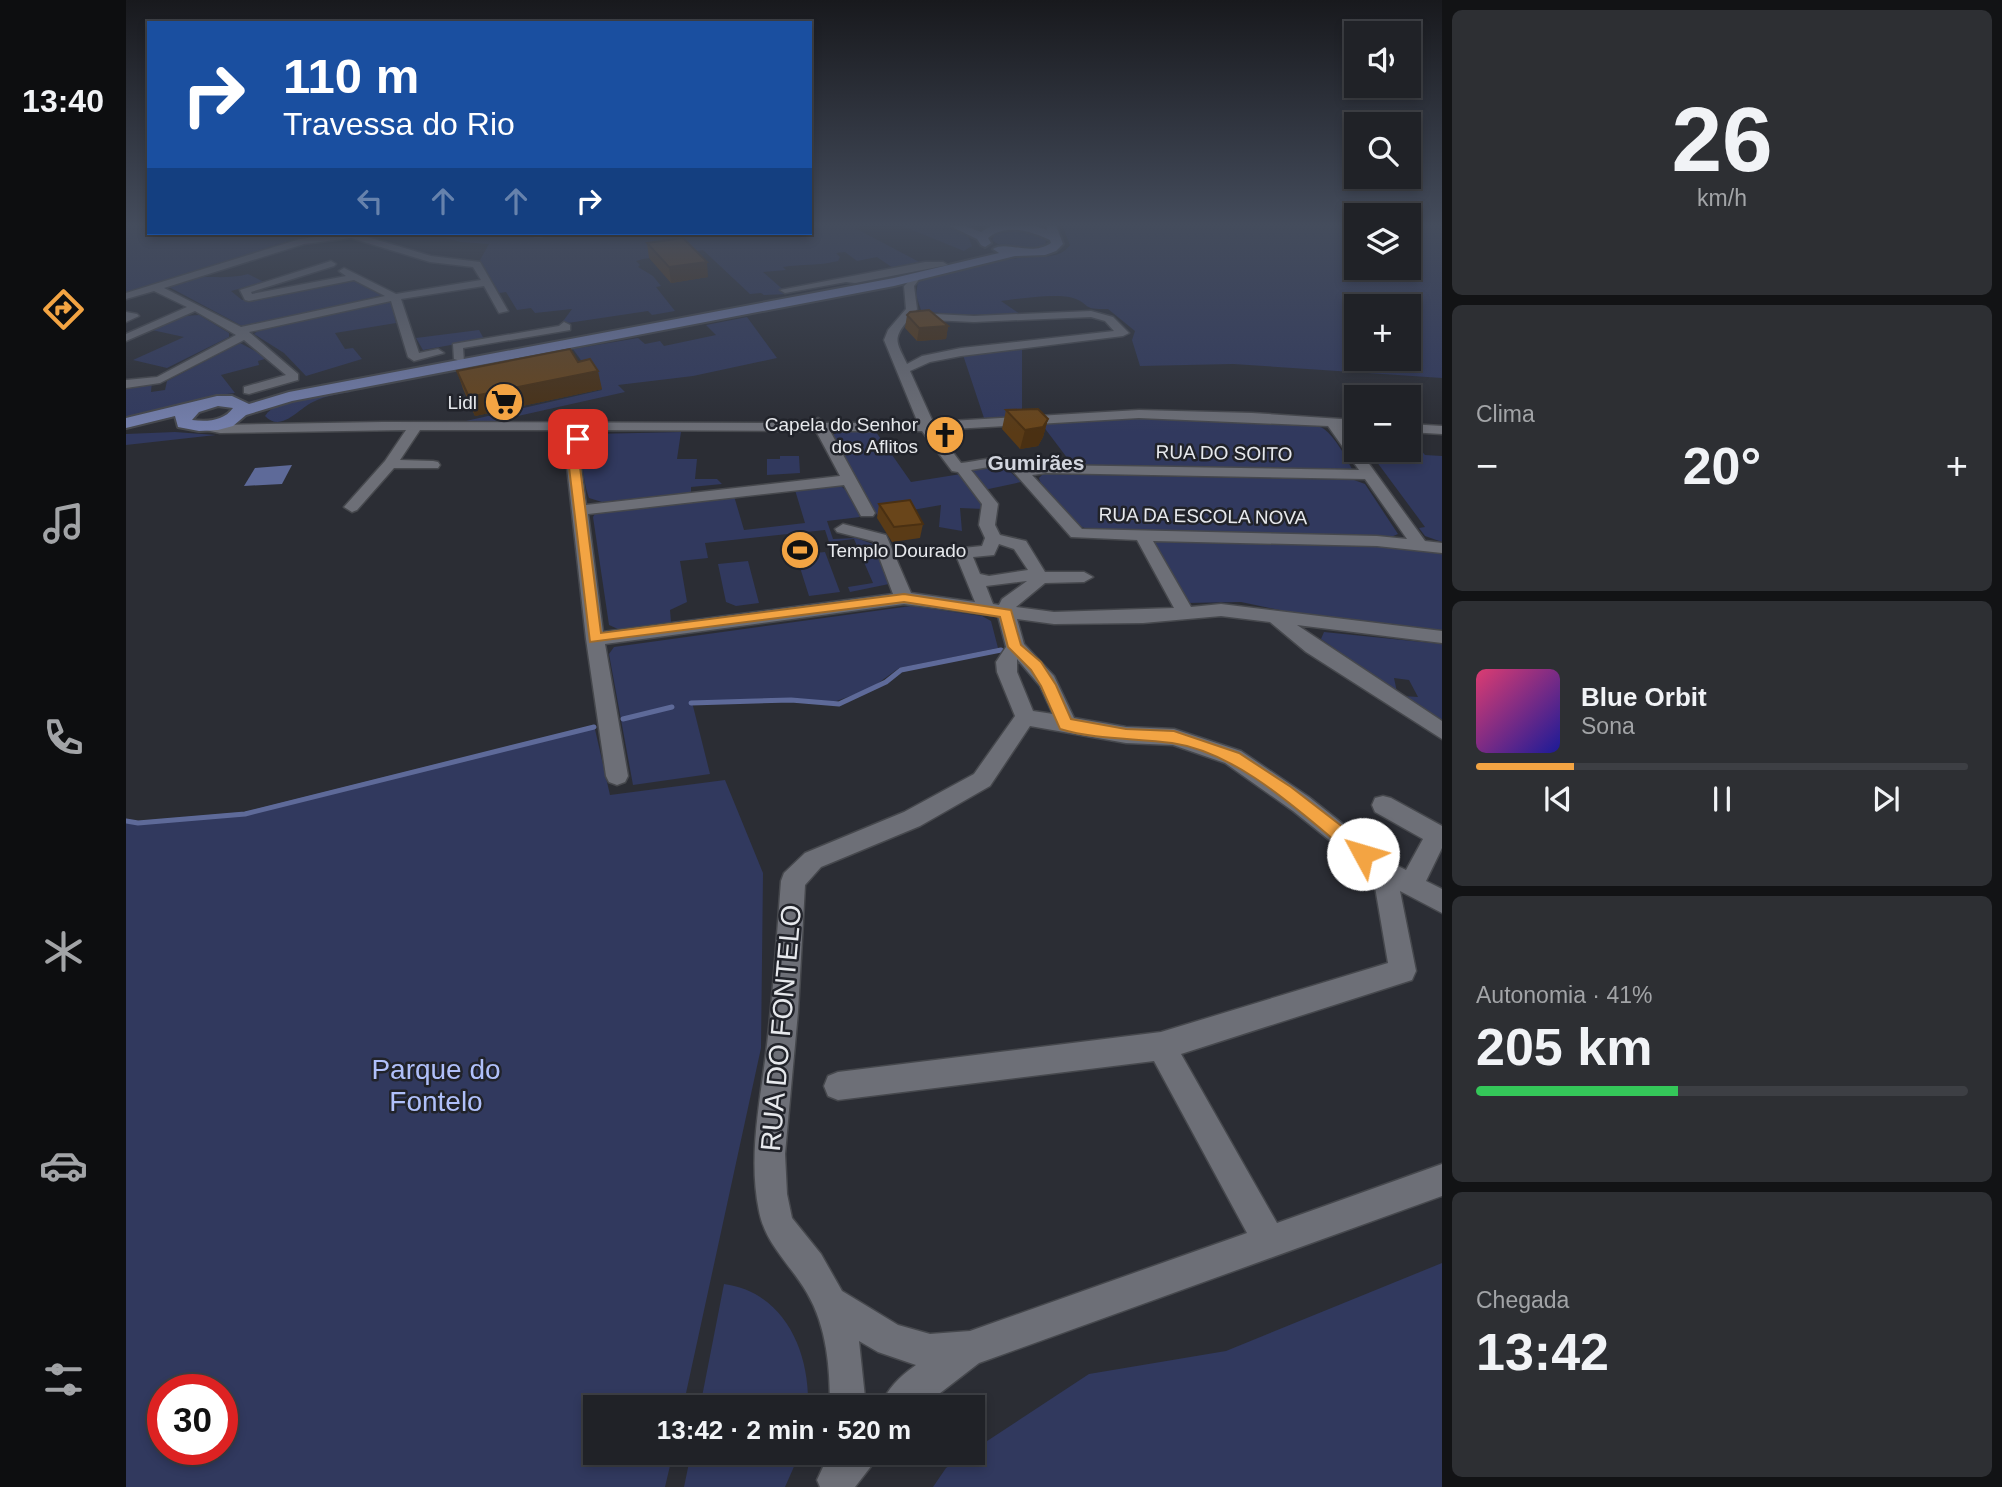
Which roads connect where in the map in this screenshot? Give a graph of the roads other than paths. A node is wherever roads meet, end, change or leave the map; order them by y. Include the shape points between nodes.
1 (169, 294) edge
2 (247, 294) edge
3 (267, 294) edge
4 (390, 294) edge
5 (411, 294) edge
6 (494, 294) edge
7 (784, 294) edge
8 (826, 294) edge
9 (910, 294) edge
10 (395, 297) junction
11 (195, 307) junction
12 (503, 311) dead end
13 (907, 316) junction
14 (564, 325) dead end
15 (242, 333) junction
16 (126, 338) edge
17 (438, 353) dead end
18 (460, 359) junction
19 (903, 370) junction
20 (126, 384) edge
21 (249, 390) dead end
22 (224, 400) junction
23 (266, 403) junction
24 (200, 405) junction
25 (239, 413) junction
26 (126, 423) edge
27 (1333, 423) junction
28 (1344, 423) edge
29 (820, 425) junction
30 (923, 425) junction
31 (416, 426) junction
32 (200, 427) junction
33 (267, 427) junction
34 (582, 427) junction
35 (1421, 428) edge
36 (1442, 429) edge
37 (126, 430) edge
38 (390, 464) junction
39 (433, 465) dead end
40 (961, 467) junction
41 (1022, 472) junction
42 (1370, 475) junction
43 (847, 480) junction
44 (352, 508) dead end
45 (580, 510) junction
46 (867, 513) dead end
47 (843, 529) dead end
48 (1143, 537) junction
49 (993, 538) junction
50 (1419, 545) junction
51 (1442, 548) edge
52 (1037, 576) junction
53 (1084, 577) dead end
54 (972, 578) junction
55 (904, 598) junction
56 (996, 612) junction
57 (1186, 614) junction
58 (1277, 619) junction
59 (1442, 637) edge
60 (595, 639) junction
61 (1015, 647) junction
62 (1025, 718) junction
63 (1065, 724) junction
64 (1442, 731) edge
65 (617, 776) dead end
66 (1383, 805) dead end
67 (1384, 870) junction
68 (1410, 885) junction
69 (1442, 902) edge
70 (1161, 1046) junction
71 (838, 1086) dead end
72 (1442, 1180) edge
73 (1269, 1241) junction
74 (830, 1303) junction
75 (970, 1349) junction
76 (848, 1395) edge
77 (908, 1395) edge

1 - 11 street
2 - 3 street via 249,298
4 - 10 street
5 - 10 street
6 - 12 street
7 - 18 main road
8 - 23 main road
9 - 13 street via 912,309
10 - 15 street
10 - 17 street via 414,357
11 - 15 street
11 - 16 street
13 - 19 street via 890,336
13 - 19 street via 974,319 1091,314 1110,319 1123,333 961,352 926,359
14 - 18 street via 566,328 457,346
15 - 20 street via 160,379
15 - 21 street via 277,357 294,377
18 - 22 main road
19 - 30 street
22 - 24 main road
22 - 25 main road via 242,406
23 - 25 main road
23 - 33 street via 257,418
24 - 26 main road
24 - 32 main road via 183,420
25 - 32 main road
25 - 33 street
27 - 28 street
27 - 30 street via 1158,414
27 - 42 street
29 - 30 street
29 - 34 street
29 - 43 street
30 - 40 street via 957,468
31 - 33 street
31 - 34 street
31 - 38 street
32 - 33 street
32 - 37 main road
34 - 45 street via 574,457
35 - 36 street
38 - 39 street
38 - 44 street
40 - 41 street, RUA DA ESCOLA NOVA via 1009,462
40 - 49 street via 990,504 987,525
41 - 42 street, RUA DO SOITO
41 - 48 street, RUA DA ESCOLA NOVA via 1077,534
42 - 50 street
43 - 45 street
43 - 46 street
45 - 60 street
47 - 55 street via 880,538
48 - 50 street, RUA DA ESCOLA NOVA
48 - 57 street
49 - 52 street via 1020,545
49 - 54 street via 988,551 963,553
50 - 51 street, RUA DA ESCOLA NOVA
52 - 53 street
52 - 54 street via 989,581
52 - 56 street via 1038,582
54 - 56 street
55 - 56 street
55 - 60 street
56 - 57 street via 1054,618
56 - 61 street
57 - 58 street via 1222,610
58 - 59 street
58 - 64 street
60 - 65 street
61 - 62 street via 1006,662 1007,673
61 - 63 street via 1036,666
62 - 63 street
62 - 74 street, RUA DO FONTELO via 982,780 912,819 813,860 793,881 769,1163 775,1215 784,1238 810,1267
63 - 67 street via 1126,735 1174,737 1233,757
66 - 68 street via 1437,835
67 - 68 street
67 - 70 street via 1403,971
68 - 69 street
70 - 71 street
70 - 73 street
72 - 73 street
73 - 75 street
74 - 75 street via 890,1340 930,1352
74 - 76 street, RUA DO FONTELO via 842,1340
75 - 77 street

